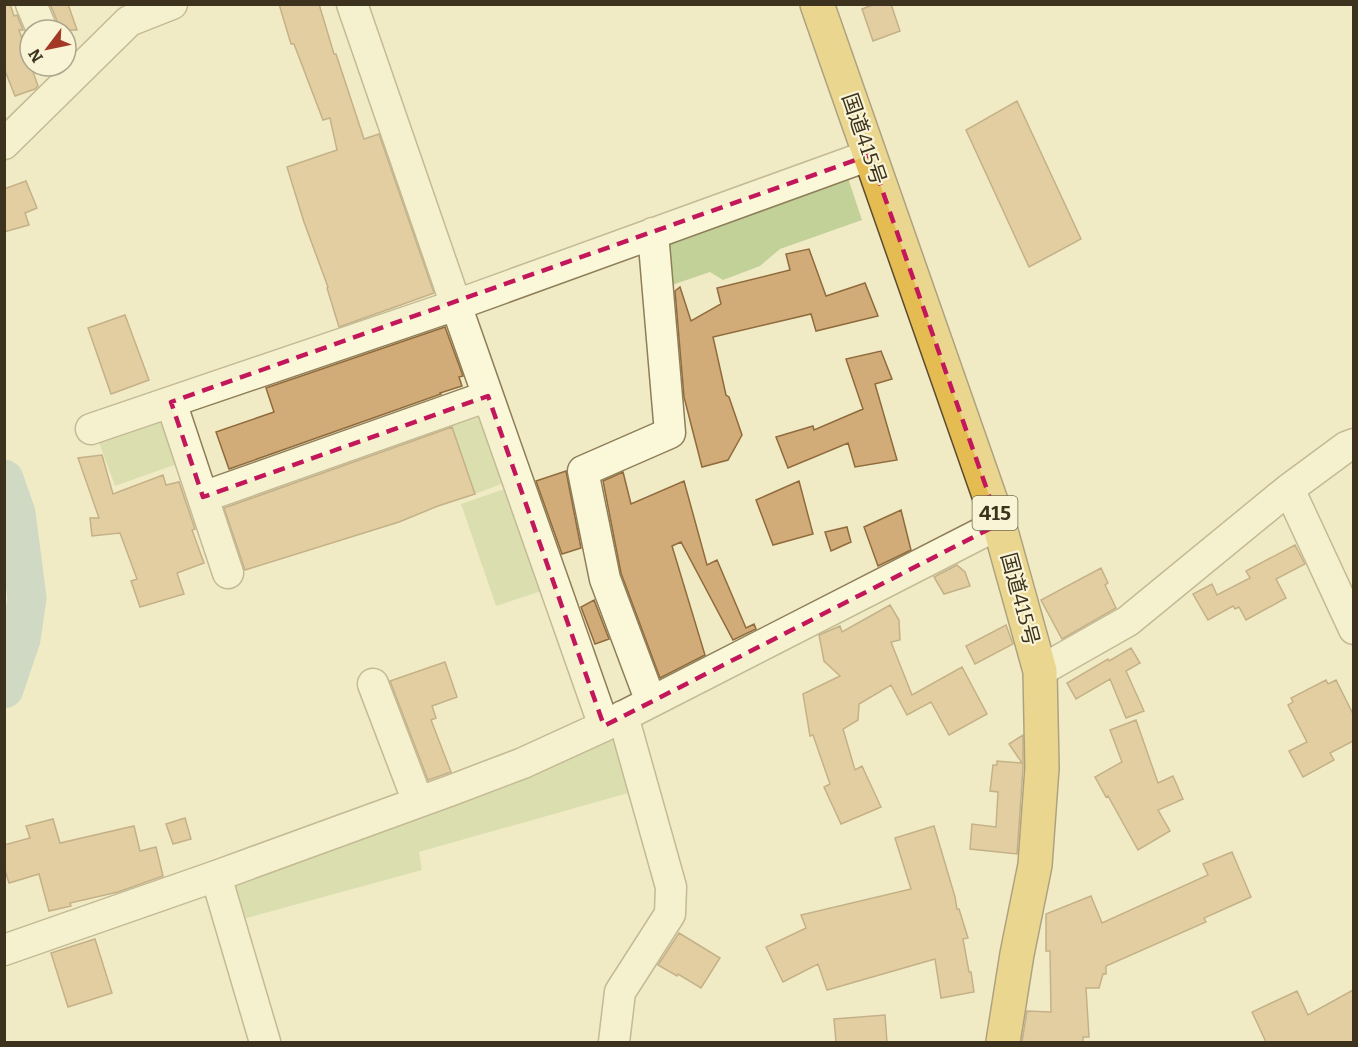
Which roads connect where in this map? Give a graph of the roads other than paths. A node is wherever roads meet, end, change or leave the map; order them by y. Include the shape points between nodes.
1 (172, 4) edge
2 (352, 4) edge
3 (817, 4) edge
4 (78, 62) edge
5 (58, 78) edge
6 (4, 144) edge
7 (870, 155) junction
8 (653, 233) junction
9 (456, 305) junction
10 (488, 396) junction
11 (171, 402) junction
12 (91, 429) dead end
13 (1353, 444) edge
14 (1289, 489) junction
15 (203, 497) junction
16 (999, 524) junction
17 (228, 573) dead end
18 (605, 579) junction
19 (558, 598) junction
20 (1353, 629) edge
21 (1040, 671) junction
22 (373, 684) dead end
23 (651, 702) junction
24 (613, 721) junction
25 (418, 802) junction
26 (216, 876) junction
27 (4, 950) edge
28 (265, 1042) edge
29 (614, 1042) edge
30 (1003, 1042) edge

1 - 4 street via 129,21
2 - 9 street
3 - 7 highway, 国道415号 / 415
5 - 6 street
7 - 8 street
7 - 16 highway, 国道415号 / 415
8 - 9 street
8 - 18 street via 670,433 583,471
9 - 10 street
9 - 11 street
10 - 15 street
10 - 19 street
11 - 12 street
11 - 15 street
13 - 14 street
14 - 20 street
14 - 21 street via 1128,621
15 - 17 street
16 - 21 highway, 国道415号 / 415
16 - 23 street
18 - 19 street
18 - 23 street
19 - 24 street
21 - 30 highway, 国道415号 / 415 via 1042,768 1035,865
22 - 25 street
23 - 24 street
24 - 25 street via 523,763
24 - 29 street via 671,886 670,914 620,992
25 - 26 street
26 - 27 street
26 - 28 street

